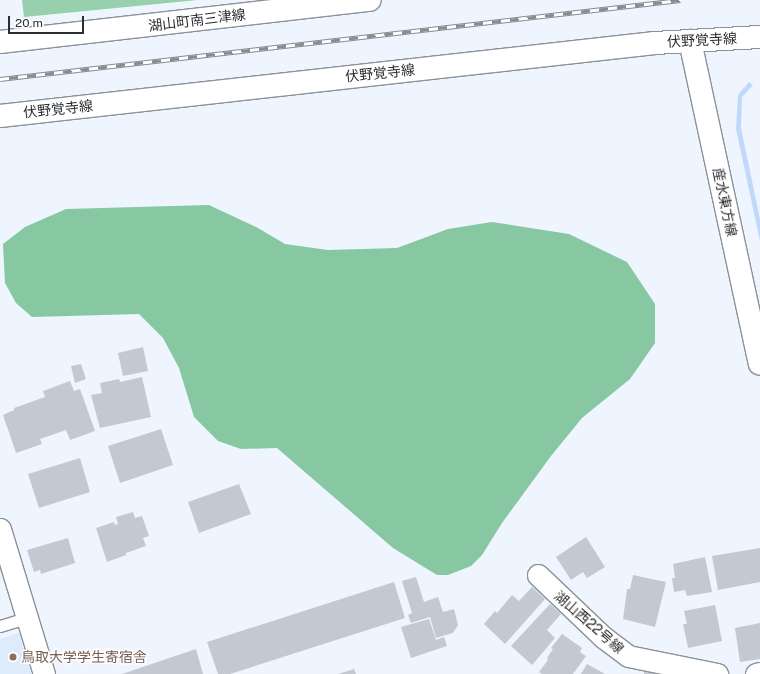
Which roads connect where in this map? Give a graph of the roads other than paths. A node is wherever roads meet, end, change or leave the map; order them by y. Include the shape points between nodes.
1 (370, 0) edge
2 (760, 37) edge
3 (690, 41) junction
4 (0, 42) edge
5 (0, 116) edge
6 (760, 364) edge
7 (0, 529) edge
8 (538, 575) dead end
9 (27, 618) junction
10 (0, 626) edge
11 (760, 673) edge
12 (44, 674) edge
13 (717, 674) edge
14 (756, 674) edge

1 - 4 main road, 湖山町南三津線
2 - 3 main road, 伏野覚寺線
3 - 5 main road, 伏野覚寺線 via 639,44
3 - 6 main road, 産水東方線
7 - 9 street
8 - 13 street, 湖山西22号線 via 603,637 628,656
9 - 10 lane
9 - 12 street
11 - 14 street

